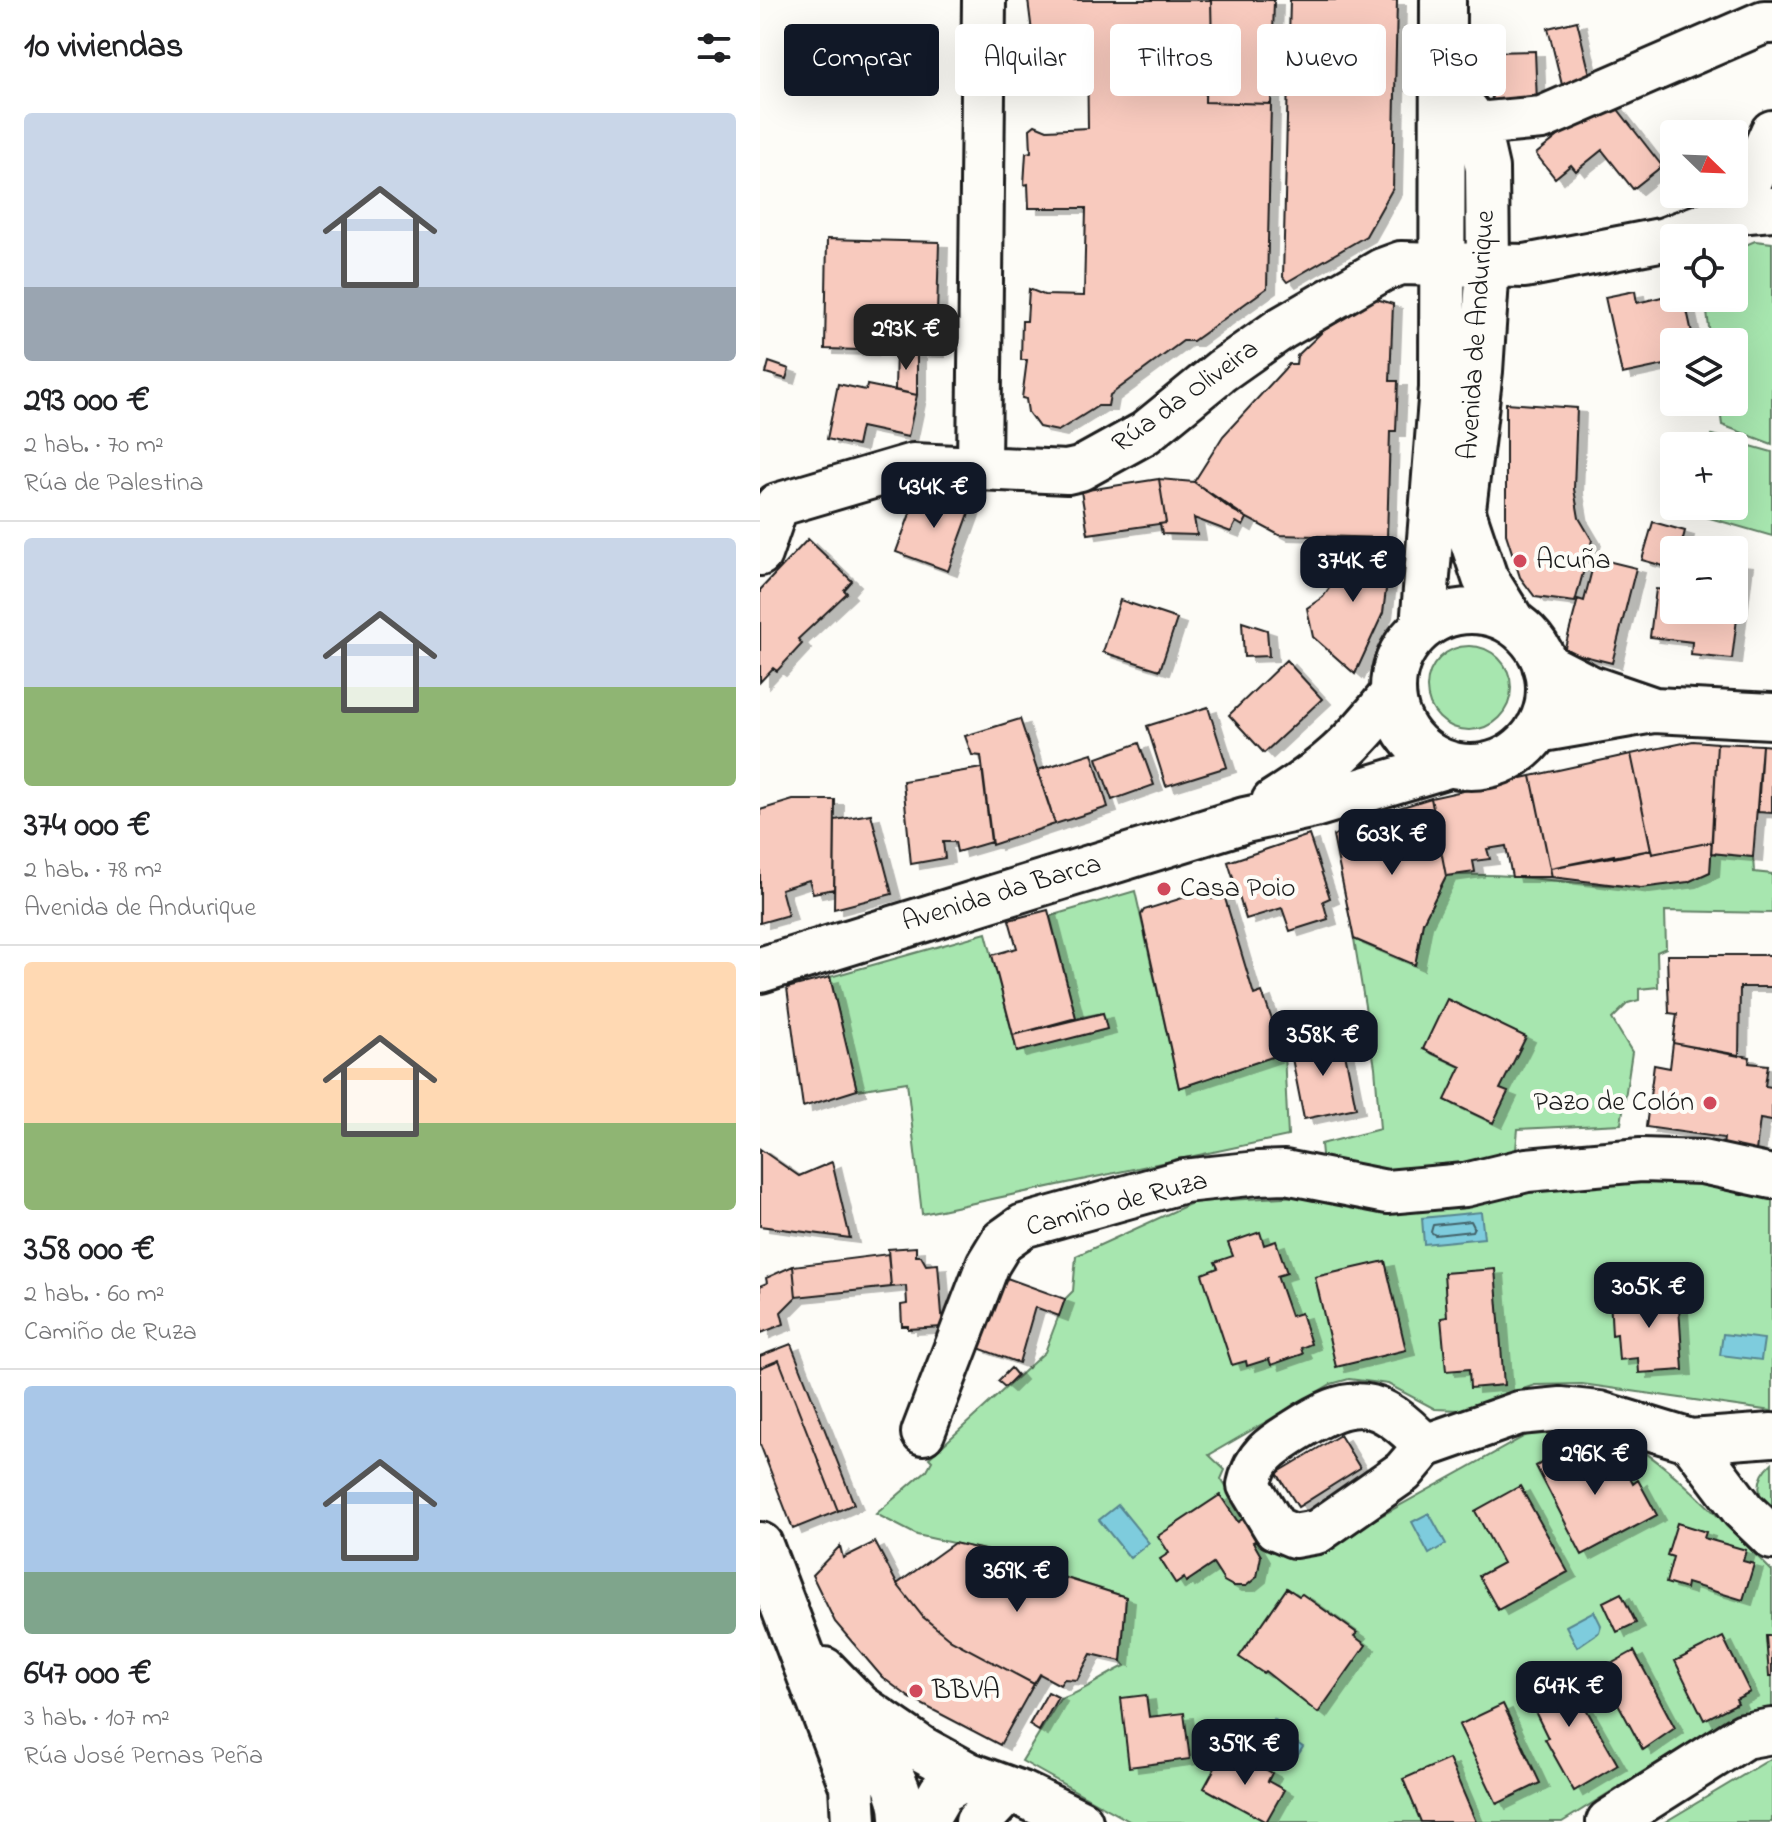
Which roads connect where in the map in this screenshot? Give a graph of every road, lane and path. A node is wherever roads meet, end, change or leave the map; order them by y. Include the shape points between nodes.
1 (984, 0) edge
2 (1443, 0) edge
3 (1772, 22) edge
4 (1443, 24) edge
5 (1442, 96) edge
6 (1456, 96) edge
7 (1477, 124) junction
8 (1772, 132) edge
9 (1754, 210) edge
10 (1443, 265) junction
11 (1488, 265) junction
12 (1439, 445) junction
13 (979, 466) junction
14 (769, 491) edge
15 (1464, 509) junction
16 (760, 554) edge
17 (1513, 623) junction
18 (1423, 627) junction
19 (1545, 665) junction
20 (1392, 695) junction
21 (1654, 710) junction
22 (1772, 716) edge
23 (1537, 730) junction
24 (1448, 765) junction
25 (1245, 820) junction
26 (760, 970) edge
27 (1772, 1177) edge
28 (923, 1433) dead end
29 (1772, 1435) edge
30 (1691, 1441) junction
31 (1425, 1446) dead end
32 (1772, 1538) edge
33 (760, 1545) edge
34 (786, 1608) junction
35 (824, 1670) junction
36 (1772, 1731) edge
37 (989, 1783) junction
38 (854, 1822) edge
39 (903, 1822) edge
40 (924, 1822) edge
41 (978, 1822) edge
42 (1080, 1822) edge
43 (1609, 1822) edge

1 - 13 street
2 - 4 main road, Avenida de Andurique
3 - 7 street via 1542,118
5 - 10 main road, Avenida de Andurique
6 - 7 street, Avenida de Andurique
7 - 11 street, Avenida de Andurique via 1487,168
8 - 9 street
9 - 11 street, Rúa da Oliveira via 1665,239 1525,266
10 - 11 street, Rúa da Oliveira
10 - 12 main road, Avenida de Andurique
10 - 13 street, Rúa da Oliveira via 1401,263 1382,270 1282,328 1145,433 1080,469
11 - 15 street, Avenida de Andurique
12 - 15 main road
12 - 18 main road, Avenida de Andurique
13 - 14 street, Rúa da Oliveira via 913,465
14 - 16 street, Rúa da Oliveira
15 - 17 main road via 1485,578
17 - 18 main road via 1468,611
17 - 19 main road via 1533,642
18 - 20 main road via 1399,657
19 - 21 main road via 1590,688
19 - 23 main road via 1548,699
20 - 24 main road via 1410,738
20 - 25 main road via 1323,771
21 - 22 main road
21 - 23 main road
23 - 24 main road via 1524,746 1498,762 1469,768
24 - 25 main road
25 - 26 main road, Avenida da Barca
27 - 28 street, Camiño de Ruza via 1702,1162 1641,1160 1527,1170 1465,1185 1387,1192 1285,1172 1184,1181 1063,1213 1023,1226 1002,1241 988,1264
29 - 30 street
30 - 31 street via 1599,1413 1561,1409 1519,1413
30 - 32 street via 1743,1510
33 - 34 main road
34 - 35 main road
34 - 38 main road via 852,1786
35 - 37 main road via 860,1707 920,1748
35 - 39 main road via 890,1775
36 - 43 main road via 1744,1736
37 - 40 main road via 942,1791
37 - 41 main road
37 - 42 main road

